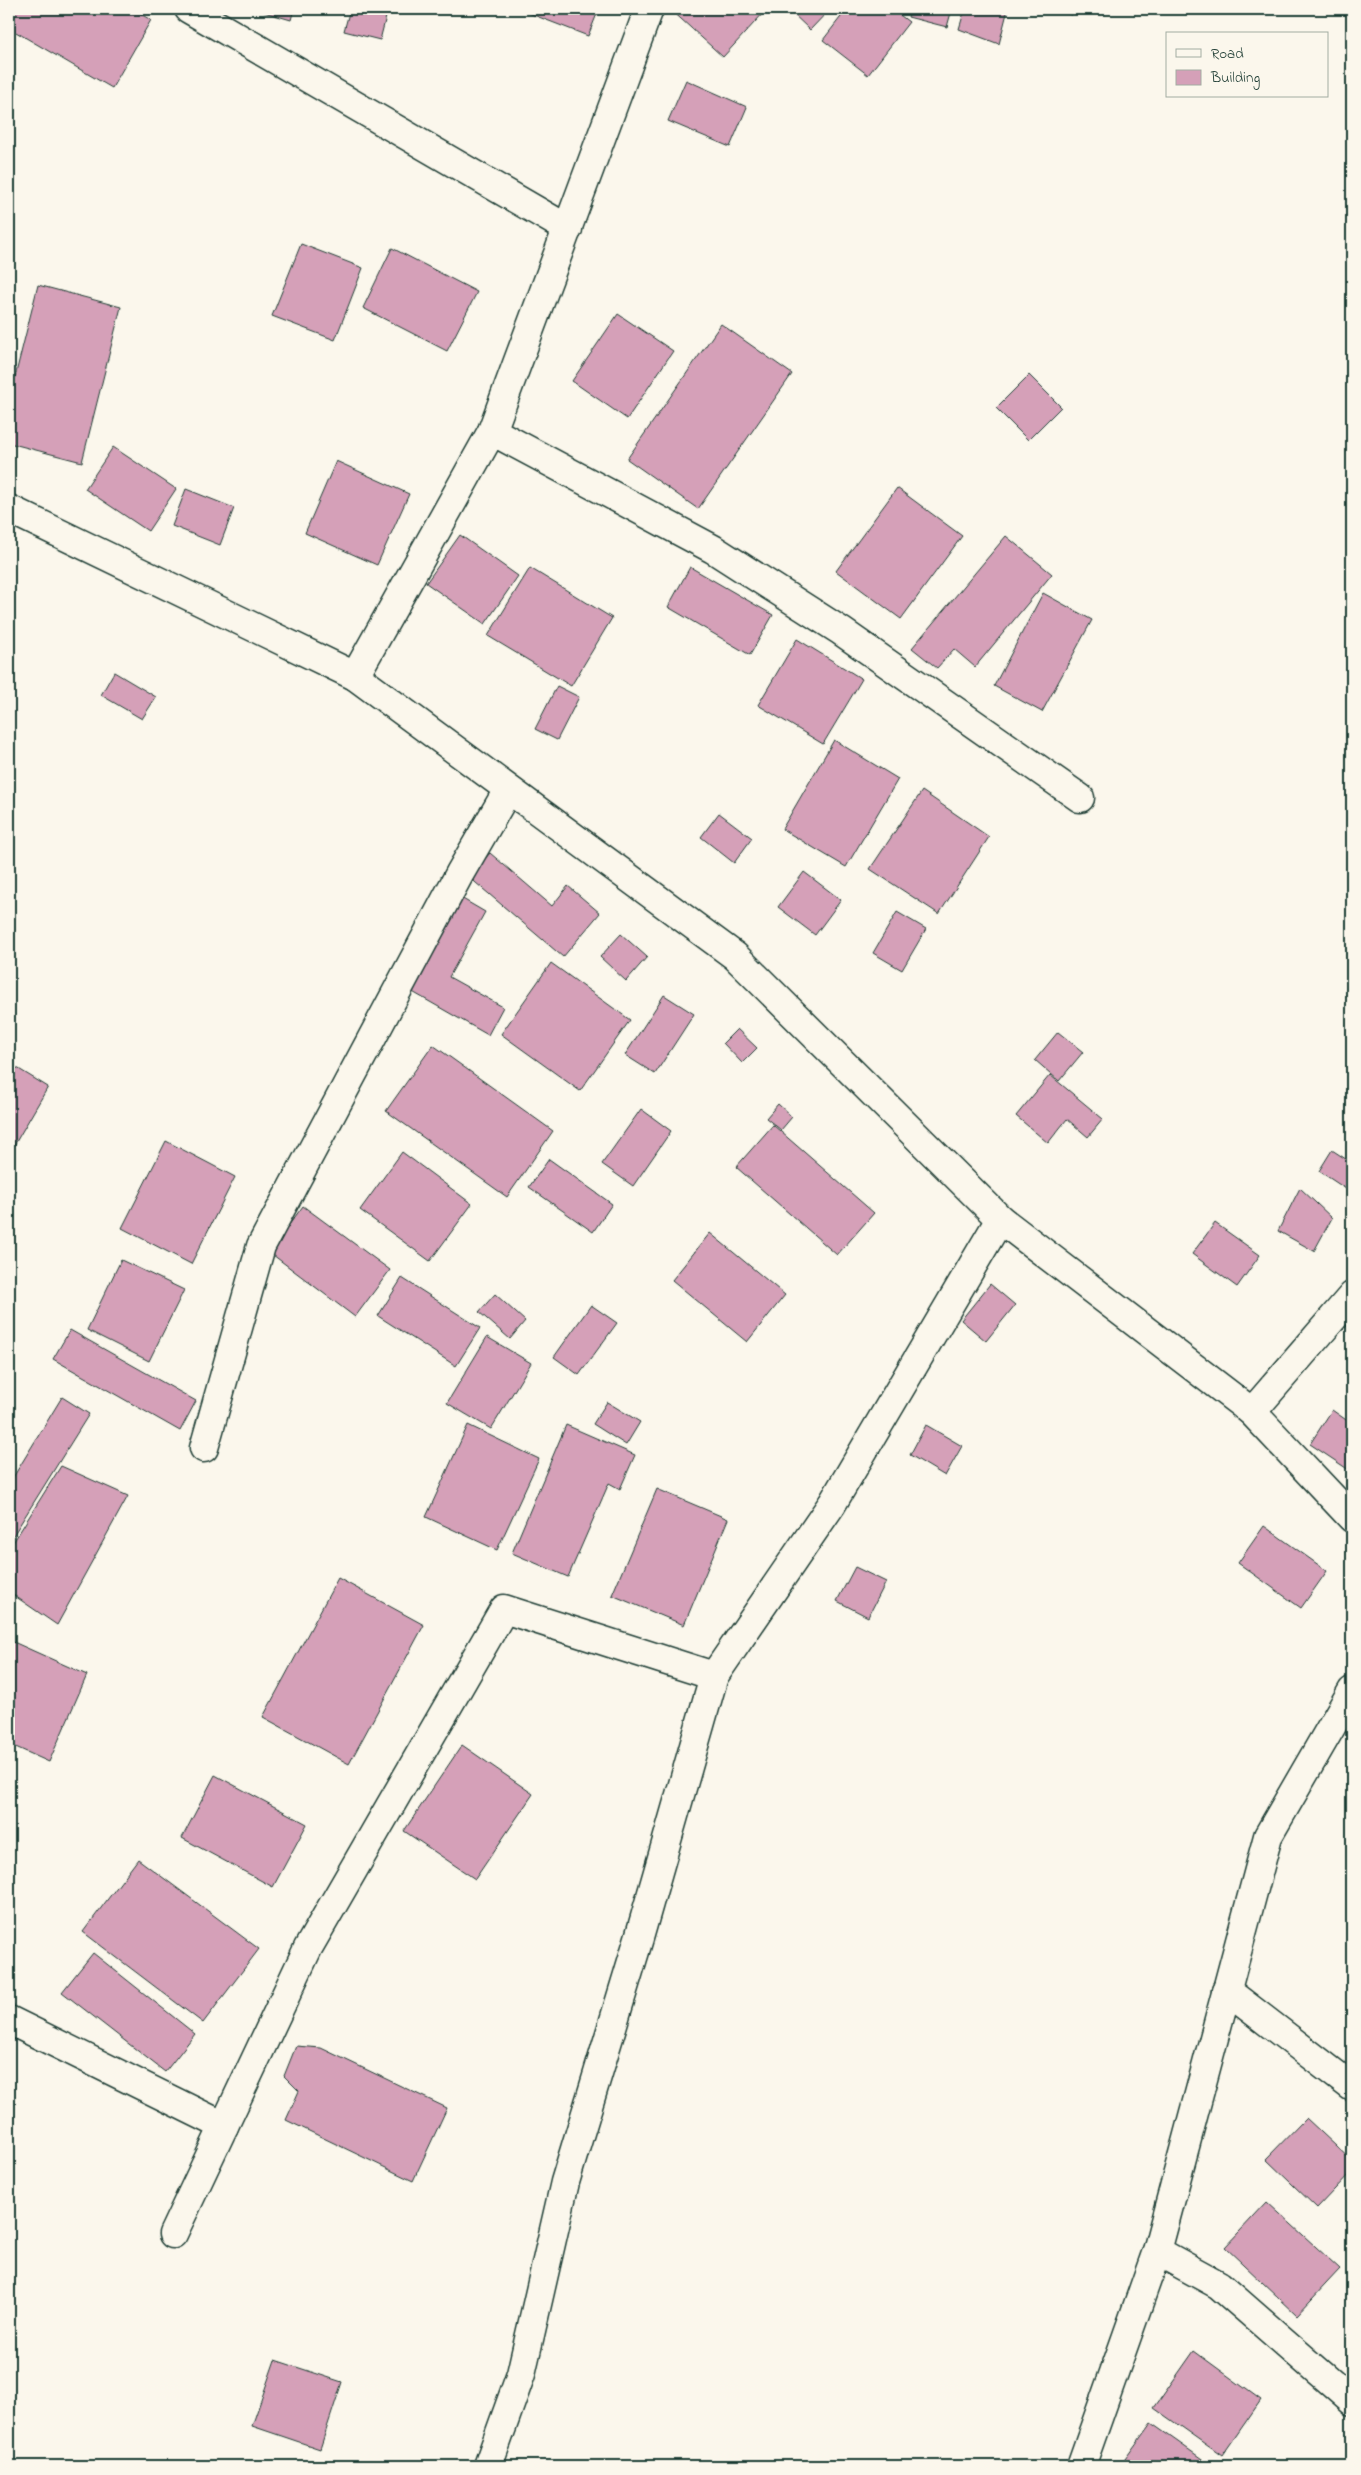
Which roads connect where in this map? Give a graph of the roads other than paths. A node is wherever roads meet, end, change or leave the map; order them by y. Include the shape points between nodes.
1 (189, 9) edge
2 (649, 9) edge
3 (568, 229) junction
4 (492, 431) junction
5 (9, 509) edge
6 (355, 676) junction
7 (508, 790) junction
8 (1080, 798) dead end
9 (1000, 1220) junction
10 (1352, 1296) edge
11 (1252, 1412) junction
12 (204, 1448) dead end
13 (1352, 1518) edge
14 (714, 1676) junction
15 (1352, 1691) edge
16 (1226, 1990) junction
17 (9, 2020) edge
18 (1352, 2087) edge
19 (224, 2126) junction
20 (173, 2234) dead end
21 (1157, 2251) junction
22 (1352, 2401) edge
23 (488, 2466) edge
24 (1080, 2466) edge

1 - 3 street
2 - 3 street
3 - 4 street
4 - 6 street
4 - 8 street via 713,549 841,631
5 - 6 street
6 - 7 street
7 - 9 street via 735,956
7 - 12 street via 460,873 261,1246
9 - 11 street
9 - 14 street via 832,1504
10 - 11 street
11 - 13 street
14 - 19 street via 504,1609 308,1948
14 - 23 street via 565,2182 521,2374
15 - 16 street via 1268,1836
16 - 18 street
16 - 21 street
17 - 19 street
19 - 20 street
21 - 22 street via 1219,2285
21 - 24 street

